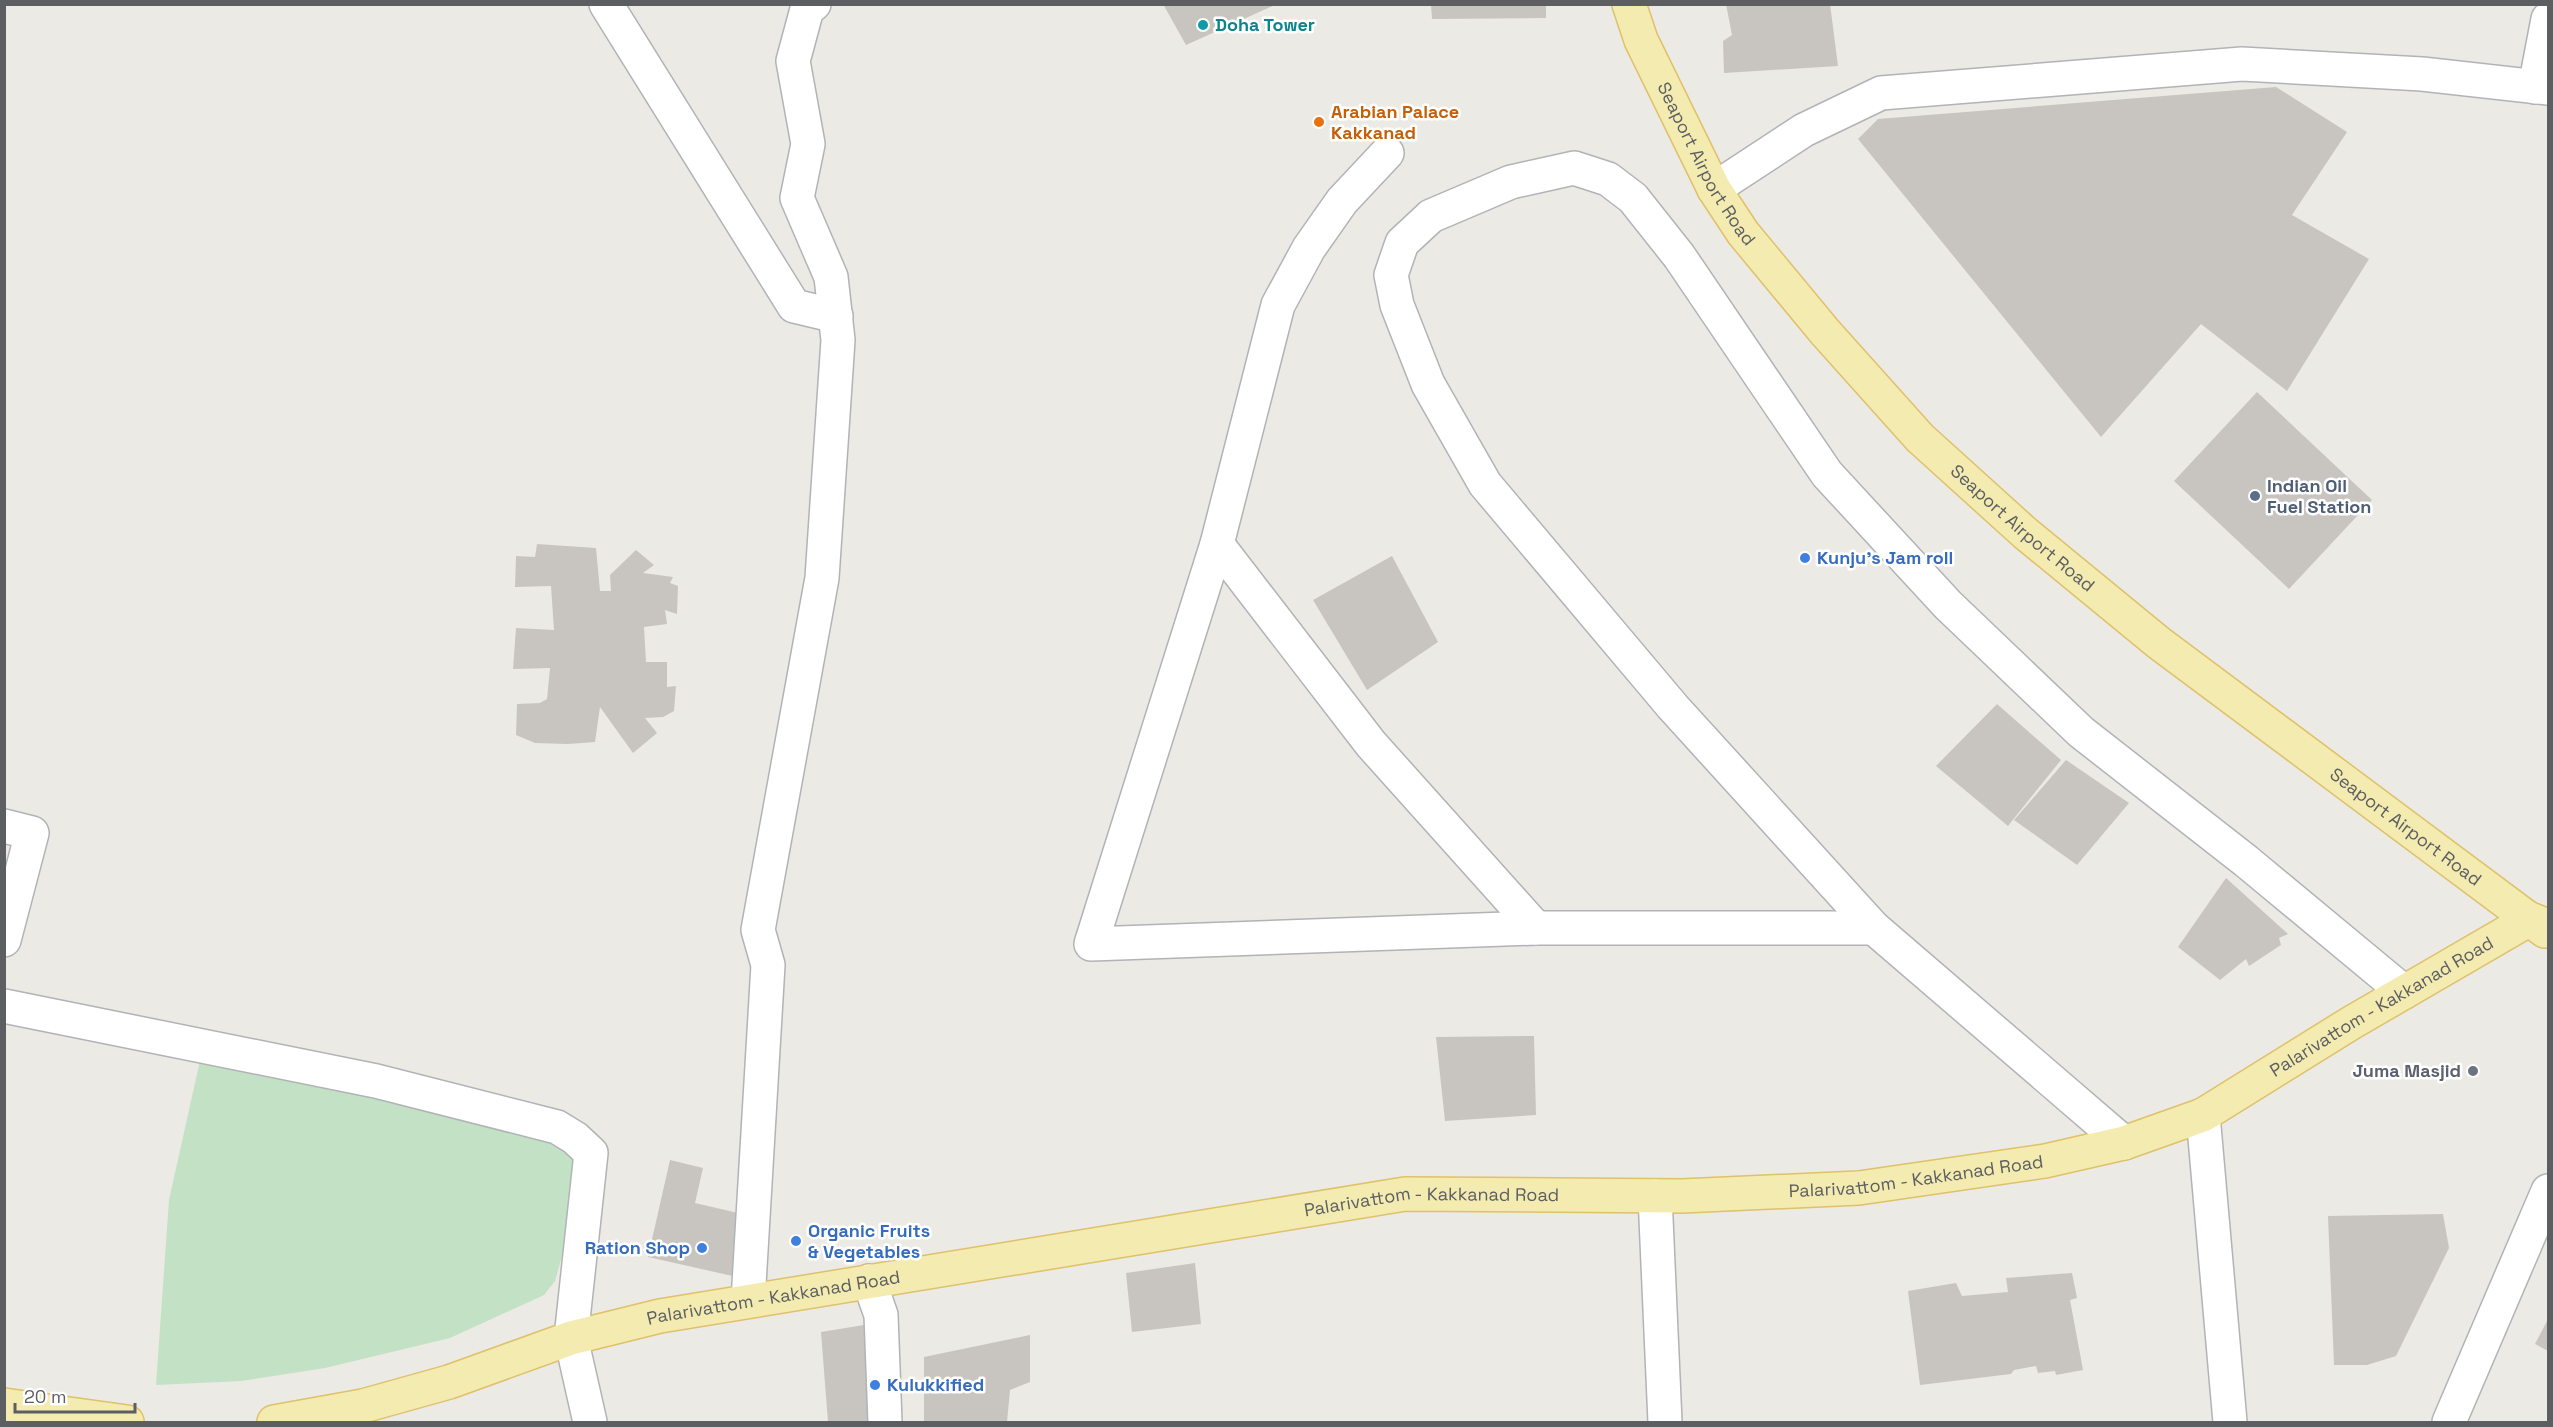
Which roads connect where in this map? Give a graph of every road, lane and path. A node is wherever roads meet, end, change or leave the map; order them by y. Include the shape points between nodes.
1 (606, 4) edge
2 (814, 4) edge
3 (1629, 4) edge
4 (2548, 19) edge
5 (2542, 88) edge
6 (1387, 153) dead end
7 (1714, 189) junction
8 (836, 316) junction
9 (1217, 544) junction
10 (4, 826) edge
11 (2542, 926) edge
12 (1536, 928) junction
13 (1874, 928) junction
14 (4, 940) edge
15 (2404, 993) junction
16 (4, 1006) edge
17 (2203, 1115) junction
18 (2124, 1143) junction
19 (2548, 1191) edge
20 (1654, 1196) junction
21 (869, 1281) junction
22 (748, 1301) junction
23 (571, 1338) junction
24 (4, 1404) edge
25 (127, 1422) edge
26 (273, 1422) edge
27 (591, 1422) edge
28 (885, 1422) edge
29 (1665, 1422) edge
30 (2230, 1422) edge
31 (2449, 1422) edge

1 - 8 street via 794,306
2 - 8 street via 807,9 793,61 808,144 797,198 831,277
3 - 7 main road, Seaport Airport Road via 1641,40
4 - 5 street
5 - 7 street via 2422,74 2242,64 1881,93 1804,130
6 - 9 street via 1342,201 1309,248 1278,304
7 - 11 main road, Seaport Airport Road via 1802,305 1920,438 2025,533 2159,643
8 - 22 street via 838,340 822,578 758,930 768,965
9 - 12 street via 1371,744
9 - 12 street via 1091,944
10 - 14 street via 32,833
11 - 15 main road, Palarivattom - Kakkanad Road
12 - 13 street
13 - 15 street via 1673,707 1485,484 1428,384 1396,305 1391,275 1402,243 1431,216 1511,182 1574,168 1608,179 1634,198 1679,256 1827,474 1948,605 2081,732 2246,861
13 - 18 street
15 - 17 main road, Palarivattom - Kakkanad Road
16 - 23 street via 376,1081 557,1127 591,1153
17 - 18 main road, Palarivattom - Kakkanad Road
17 - 30 street
18 - 20 main road, Palarivattom - Kakkanad Road via 2045,1161 1859,1188
19 - 31 street
20 - 21 main road, Palarivattom - Kakkanad Road via 1405,1194
20 - 29 street
21 - 22 main road, Palarivattom - Kakkanad Road
21 - 28 street via 881,1315
22 - 23 main road, Palarivattom - Kakkanad Road via 660,1316
23 - 26 main road, Palarivattom - Kakkanad Road via 449,1382 363,1406
23 - 27 street
24 - 25 main road

